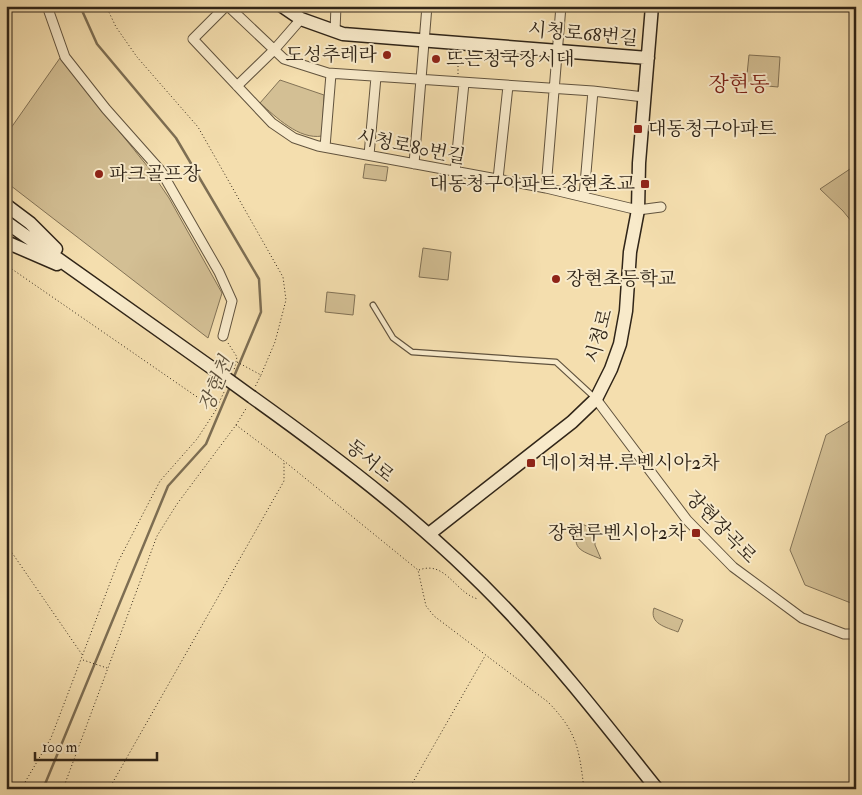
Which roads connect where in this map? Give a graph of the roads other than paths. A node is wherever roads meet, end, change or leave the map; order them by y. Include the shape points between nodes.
1 (47, 6) edge
2 (227, 6) edge
3 (282, 6) edge
4 (336, 6) edge
5 (427, 6) edge
6 (546, 6) edge
7 (652, 6) edge
8 (561, 7) edge
9 (301, 19) junction
10 (335, 31) junction
11 (424, 40) junction
12 (274, 50) junction
13 (558, 51) junction
14 (648, 58) junction
15 (331, 74) junction
16 (376, 77) junction
17 (422, 80) junction
18 (460, 82) junction
19 (237, 86) junction
20 (508, 86) junction
21 (554, 88) junction
22 (593, 91) junction
23 (644, 97) junction
24 (325, 147) junction
25 (369, 155) junction
26 (414, 164) junction
27 (455, 172) junction
28 (498, 179) junction
29 (546, 188) junction
30 (584, 196) junction
31 (6, 205) edge
32 (661, 208) dead end
33 (638, 210) junction
34 (6, 222) edge
35 (6, 242) edge
36 (80, 274) junction
37 (373, 304) dead end
38 (224, 336) dead end
39 (596, 399) junction
40 (429, 534) junction
41 (856, 634) edge
42 (657, 789) edge

1 - 38 street via 65,57 162,171 219,272 232,301
2 - 12 street
2 - 19 street, 시청로80번길 via 193,39
3 - 9 main road, 시청로68번길
4 - 10 street
5 - 11 street
6 - 8 street
7 - 14 main road, 시청로
8 - 13 street
9 - 10 main road, 시청로68번길
9 - 12 street
10 - 11 main road, 시청로68번길
11 - 13 main road, 시청로68번길
11 - 17 street
12 - 15 street via 284,59
12 - 19 street
13 - 14 main road, 시청로68번길
13 - 21 street
14 - 23 main road, 시청로
15 - 16 street
15 - 24 street
16 - 17 street
16 - 25 street
17 - 18 street
17 - 26 street
18 - 20 street
18 - 27 street
19 - 24 street, 시청로80번길 via 272,124 294,138
20 - 21 street
20 - 28 street
21 - 22 street
21 - 29 street
22 - 23 street
22 - 30 street
23 - 33 main road, 시청로
24 - 25 street, 시청로80번길
25 - 26 street, 시청로80번길
26 - 27 street, 시청로80번길
27 - 28 street, 시청로80번길
28 - 29 street, 시청로80번길
29 - 30 street, 시청로80번길
30 - 33 street, 시청로80번길
31 - 36 main road via 30,223
32 - 33 street, 시청로80번길
33 - 39 main road, 시청로 via 620,344
34 - 36 main road, 동서로
35 - 36 main road
36 - 40 main road, 동서로, bridge via 337,458
37 - 39 lane via 393,338 412,352 556,362
39 - 40 main road, 시청로 via 572,422
39 - 41 street, 장현장곡로 via 687,520 733,567 802,618 844,634
40 - 42 main road, 동서로 via 509,611

